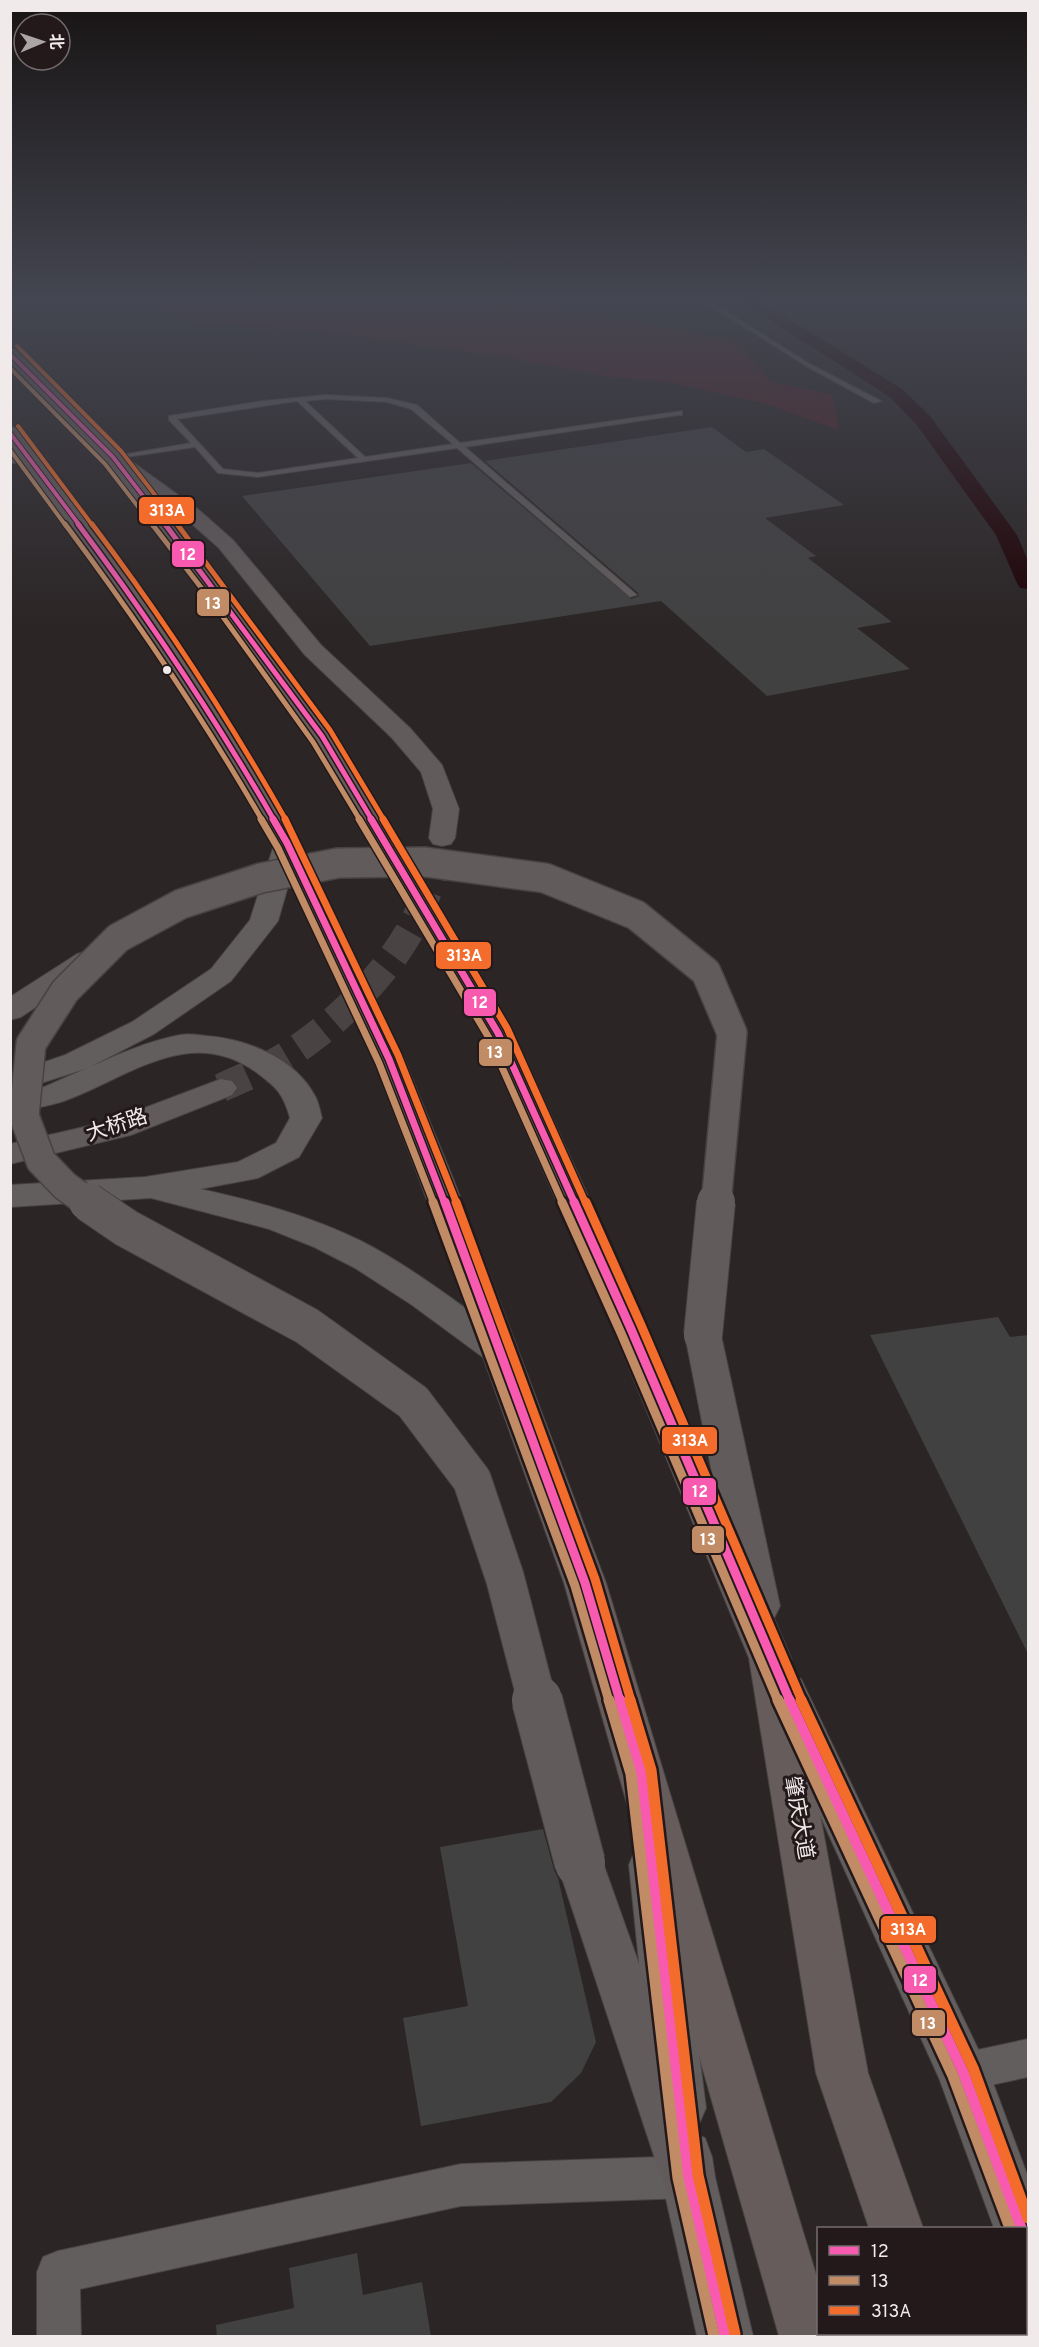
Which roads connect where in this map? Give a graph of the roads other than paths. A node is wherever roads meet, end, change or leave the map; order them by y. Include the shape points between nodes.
1 (63, 408) edge
2 (246, 408) edge
3 (308, 408) edge
4 (415, 408) edge
5 (679, 413) dead end
6 (10, 432) edge
7 (196, 445) junction
8 (458, 446) junction
9 (21, 458) edge
10 (112, 458) junction
11 (363, 459) junction
12 (633, 595) dead end
13 (442, 838) tunnel mouth
14 (287, 843) junction
15 (118, 938) junction
16 (10, 1011) edge
17 (10, 1084) edge
18 (221, 1088) tunnel mouth
19 (10, 1103) edge
20 (10, 1154) edge
21 (145, 1188) junction
22 (10, 1196) edge
23 (497, 1349) junction
24 (770, 1658) junction
25 (641, 1772) junction
26 (1029, 2058) edge
27 (963, 2072) junction
28 (688, 2177) junction
29 (895, 2227) edge
30 (1020, 2227) edge
31 (59, 2337) edge
32 (725, 2337) edge
33 (807, 2337) edge

1 - 10 highway, 肇庆大道
2 - 7 lane via 172,418
3 - 11 lane
4 - 8 lane
5 - 8 lane
6 - 9 highway
7 - 10 lane
7 - 11 lane via 221,471 258,475
8 - 11 lane
8 - 12 lane
9 - 14 highway via 118,577 237,756
10 - 13 main road via 192,514 226,544 313,650 401,733 433,770 446,809
10 - 24 highway, 肇庆大道 via 221,597 322,736 498,1033 632,1329
14 - 17 street via 264,921 221,975 133,1033 76,1062
14 - 23 highway via 389,1059
15 - 16 main road, bridge
15 - 24 main road, bridge via 181,904 261,878 338,863 425,862 545,878 636,915 706,972 732,1033 703,1335
15 - 28 main road, bridge via 65,991 31,1044 24,1116 41,1161 65,1186 126,1228 307,1326 413,1402 472,1480 505,1578 580,1863
18 - 20 main road, 大桥路 via 120,1128
19 - 21 street via 52,1095 150,1052 183,1043 231,1047 277,1073 300,1097 306,1118 288,1150 246,1171
21 - 22 street
21 - 23 street via 223,1204 340,1246 414,1290
23 - 25 highway via 585,1583
24 - 27 street
24 - 29 highway, 肇庆大道 via 842,2073
25 - 28 street
25 - 33 highway
26 - 27 street
27 - 30 street
28 - 31 street via 461,2185 58,2272
28 - 32 street

